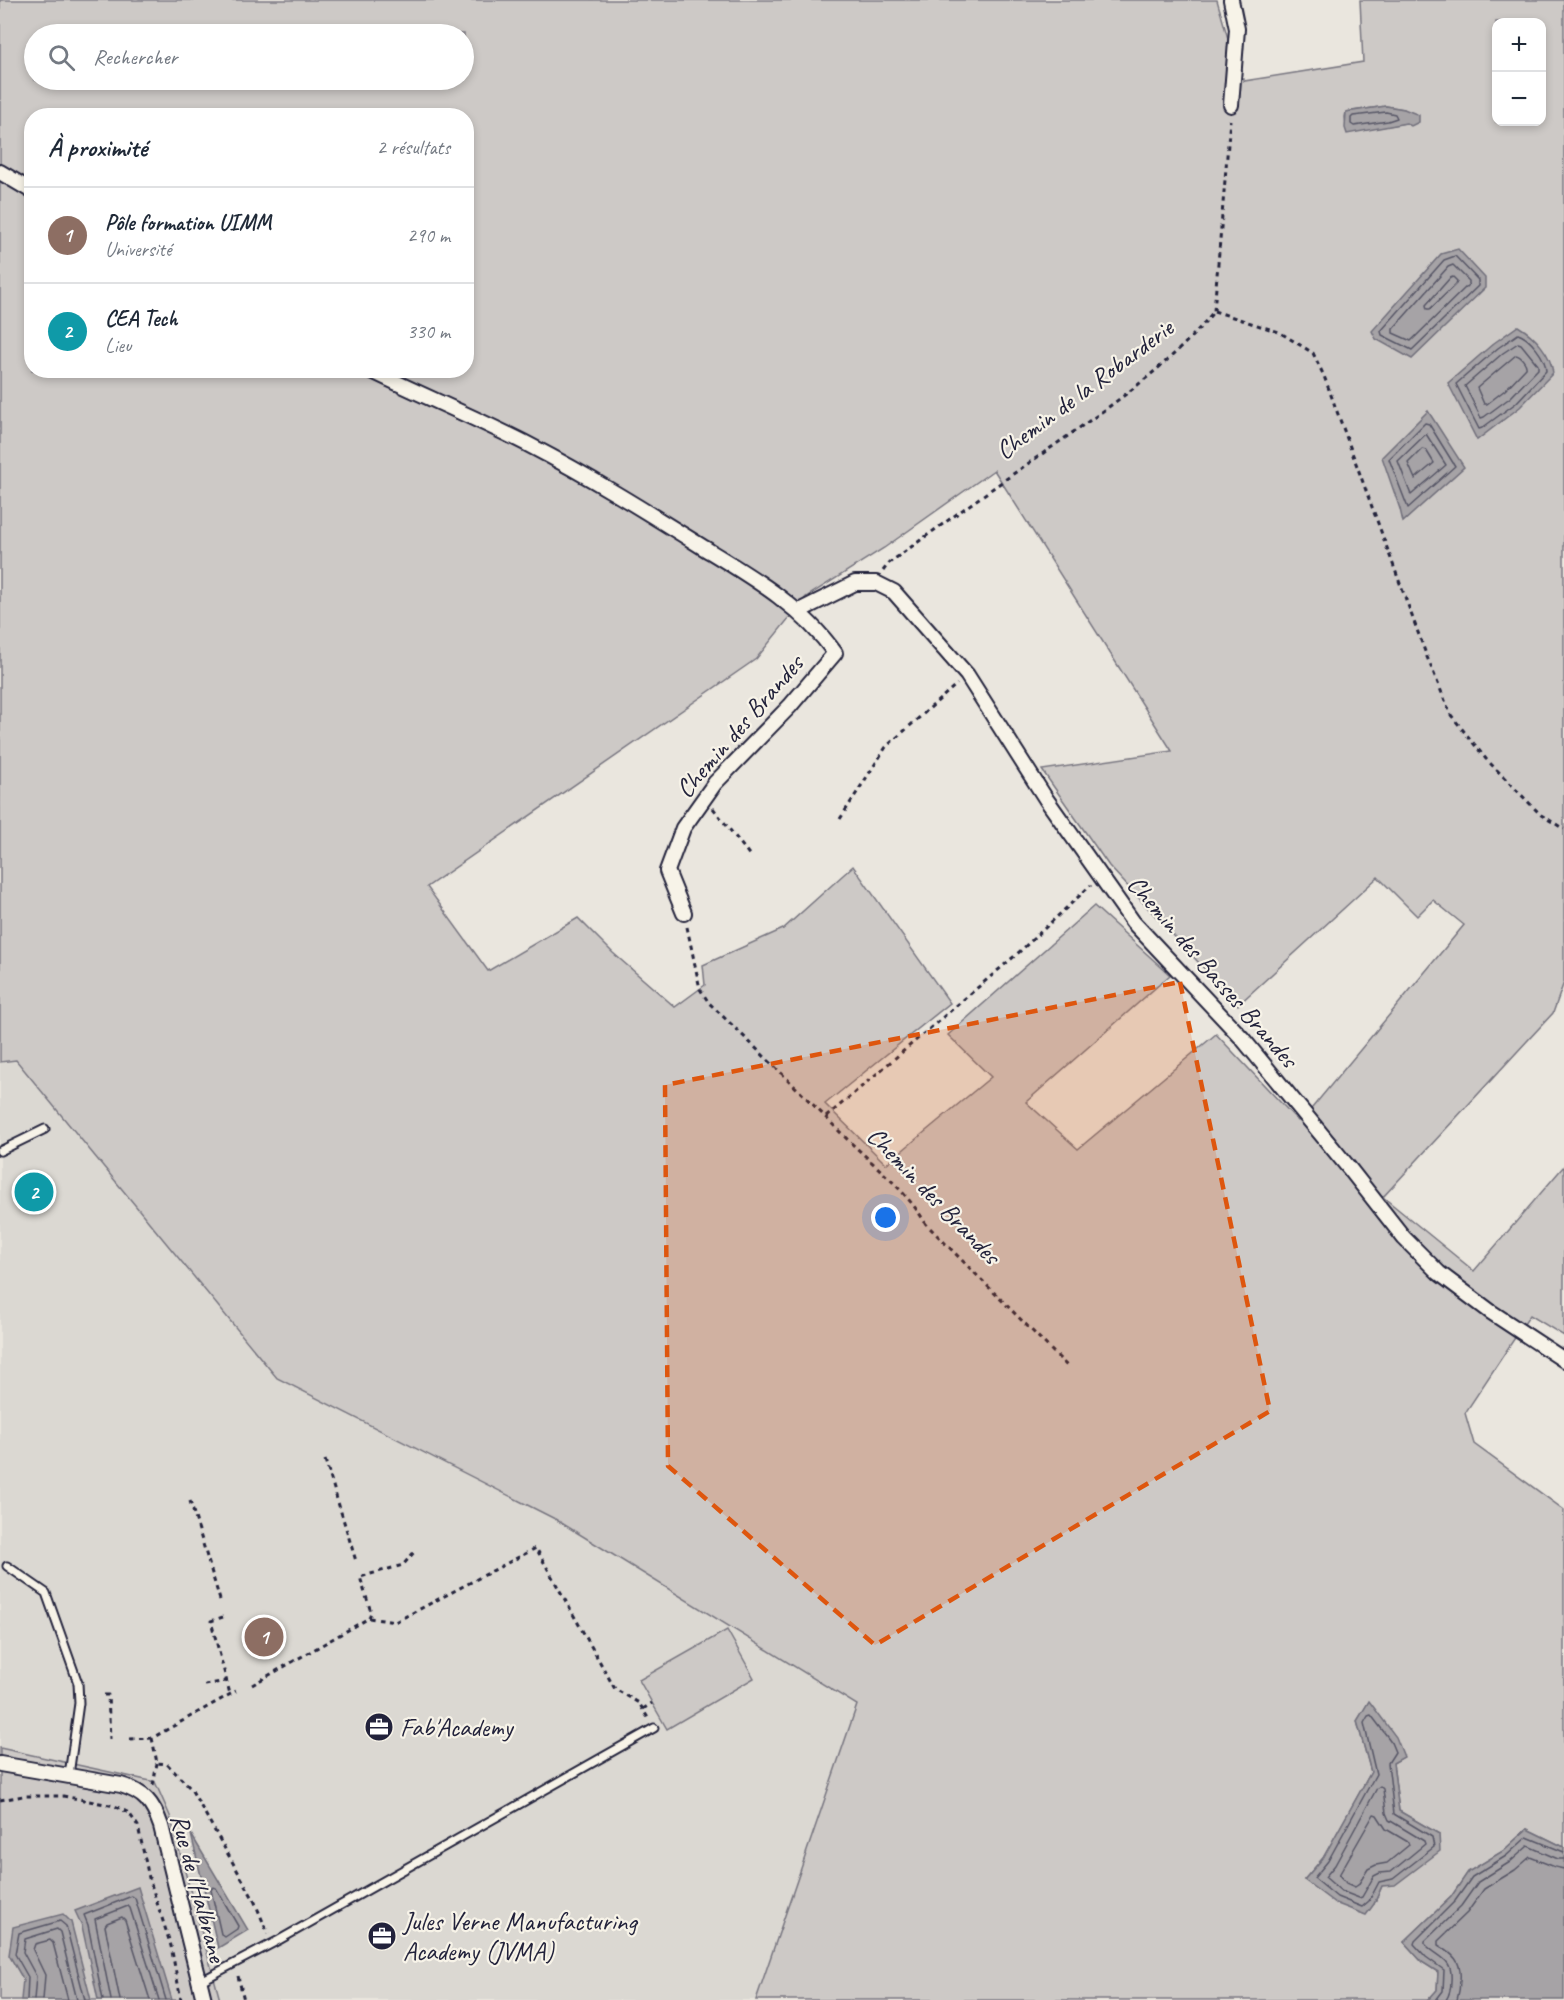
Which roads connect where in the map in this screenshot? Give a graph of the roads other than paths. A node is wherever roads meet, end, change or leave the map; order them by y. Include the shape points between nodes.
1 (1231, 0) edge
2 (1231, 105) road end
3 (0, 172) edge
4 (24, 186) edge
5 (387, 378) edge
6 (799, 612) junction
7 (684, 913) road end
8 (45, 1129) dead end
9 (0, 1151) edge
10 (1564, 1360) edge
11 (7, 1566) dead end
12 (654, 1728) road end
13 (0, 1764) edge
14 (69, 1775) junction
15 (199, 1982) junction
16 (204, 2000) edge

1 - 2 street via 1237,29
3 - 4 street
5 - 6 street, Chemin des Brandes via 541,452 649,513 768,587
6 - 7 street, Chemin des Brandes via 836,653 715,783 683,828 667,872
6 - 10 street, Chemin des Basses Brandes via 855,584 876,583 894,592 967,675 1046,799 1133,922 1242,1038 1404,1238 1439,1273
8 - 9 lane
11 - 14 lane via 46,1593 78,1683
12 - 15 lane
13 - 14 street, Rue de l'Halbrane
14 - 15 street, Rue de l'Halbrane via 135,1789 154,1809
15 - 16 street, Rue de l'Halbrane

